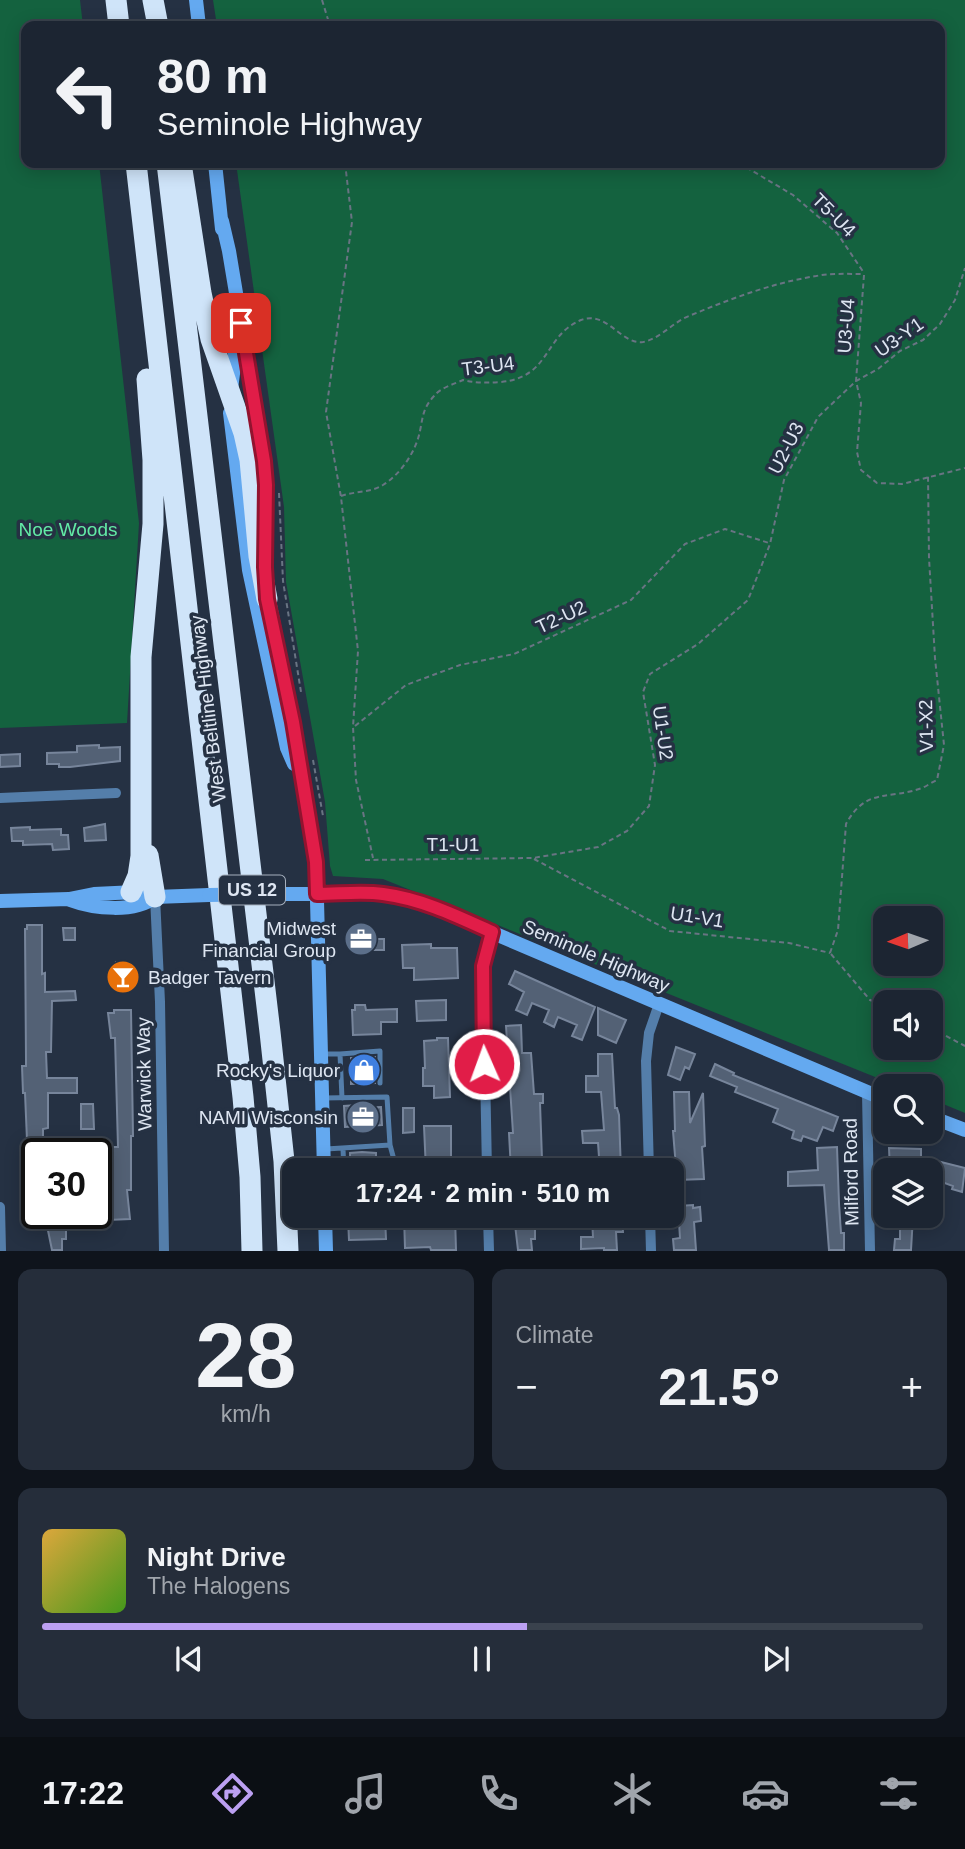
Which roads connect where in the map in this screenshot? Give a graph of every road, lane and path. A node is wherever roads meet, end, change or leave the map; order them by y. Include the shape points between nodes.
1 (116, 0) edge
2 (150, 0) edge
3 (196, 0) edge
4 (322, 0) edge
5 (118, 21) edge
6 (151, 21) edge
7 (156, 21) edge
8 (198, 21) edge
9 (328, 21) edge
10 (135, 168) edge
11 (136, 168) edge
12 (168, 168) edge
13 (182, 168) edge
14 (216, 168) edge
15 (346, 168) edge
16 (747, 168) edge
17 (222, 221) junction
18 (965, 268) edge
19 (864, 274) junction
20 (856, 381) junction
21 (231, 397) junction
22 (965, 468) edge
23 (928, 476) junction
24 (278, 491) dead end
25 (341, 496) junction
26 (770, 544) junction
27 (267, 599) junction
28 (303, 700) dead end
29 (354, 727) junction
30 (312, 751) dead end
31 (302, 781) junction
32 (142, 786) junction
33 (116, 793) dead end
34 (0, 798) edge
35 (323, 815) dead end
36 (533, 858) junction
37 (373, 859) junction
38 (365, 860) dead end
39 (131, 892) junction
40 (317, 894) junction
41 (155, 897) junction
42 (69, 900) junction
43 (0, 901) edge
44 (492, 932) junction
45 (830, 953) junction
46 (873, 1001) edge
47 (659, 1004) junction
48 (943, 1034) edge
49 (965, 1046) edge
50 (321, 1054) junction
51 (340, 1054) junction
52 (380, 1083) dead end
53 (867, 1093) junction
54 (873, 1095) edge
55 (322, 1098) junction
56 (342, 1098) junction
57 (943, 1122) edge
58 (965, 1130) edge
59 (390, 1145) junction
60 (323, 1149) junction
61 (343, 1149) junction
62 (323, 1158) edge
63 (343, 1158) edge
64 (394, 1158) edge
65 (486, 1158) edge
66 (649, 1158) edge
67 (250, 1177) junction
68 (0, 1207) edge
69 (325, 1228) edge
70 (488, 1228) edge
71 (650, 1228) edge
72 (1, 1251) edge
73 (164, 1251) edge
74 (245, 1251) edge
75 (252, 1251) edge
76 (289, 1251) edge
77 (326, 1251) edge
78 (489, 1251) edge
79 (651, 1251) edge
80 (870, 1251) edge

1 - 5 highway
2 - 6 highway
2 - 7 highway
3 - 8 street
4 - 9 path
10 - 32 highway via 154,491 141,657
11 - 67 highway, West Beltline Highway / US 12
12 - 76 highway, West Beltline Highway / US 12 via 270,1032
13 - 21 highway via 211,340
14 - 17 street
15 - 25 path via 352,222 326,412
16 - 19 path, T5-U4 via 793,195 837,233
17 - 21 street via 235,358
17 - 27 street via 264,461
18 - 20 path, U3-Y1 via 955,300 940,324 923,340
19 - 20 path, U3-U4
19 - 25 path, T3-U4 via 818,275 772,285 685,317 639,343 607,322 584,319 563,330 536,368 517,381 463,380 435,394 422,414 420,433 407,462 385,484
20 - 23 path, U3-U4 via 861,403 857,452 861,470 877,483 902,484
20 - 26 path, U2-U3 via 818,417 806,438 784,480
21 - 27 highway via 250,460
21 - 31 street via 249,570 287,748
22 - 23 path, U3-U4
23 - 45 path, V1-X2 via 935,659 944,745 937,780 922,788 866,800 853,811 846,824 838,930
24 - 28 path via 283,581
25 - 29 path via 358,651
26 - 29 path, T2-U2 via 725,529 685,544 631,600 514,654 460,664 405,685
26 - 36 path, U1-U2 via 748,600 698,644 650,674 643,692 655,765 649,806 627,831 598,847
27 - 31 street
29 - 37 path via 356,780
30 - 35 path
31 - 40 street
32 - 39 highway via 140,868
32 - 41 highway
33 - 34 street
36 - 37 path, T1-U1
36 - 45 path, U1-V1 via 670,931 789,943
37 - 38 path, T1-U1
39 - 41 street, Seminole Highway
39 - 42 street, Seminole Highway
40 - 41 street, Seminole Highway, bridge
40 - 44 street, Seminole Highway via 401,897
40 - 50 street
41 - 42 street, Seminole Highway via 135,906
41 - 73 street, Warwick Way
42 - 43 street, Seminole Highway
44 - 47 street, Seminole Highway
44 - 65 street via 483,966
45 - 46 path
47 - 53 street, Seminole Highway
47 - 66 street via 646,1061
48 - 49 path
50 - 51 lane
50 - 55 street
51 - 52 lane via 380,1051
51 - 56 lane
53 - 54 street, Seminole Highway
53 - 80 street, Milford Road
55 - 56 lane
55 - 60 street
56 - 59 lane via 387,1097
57 - 58 street
59 - 61 lane
59 - 64 lane
60 - 61 lane
60 - 62 street
61 - 63 lane
67 - 74 highway
67 - 75 highway, West Beltline Highway / US 12
68 - 72 street
69 - 77 street
70 - 78 street
71 - 79 street

